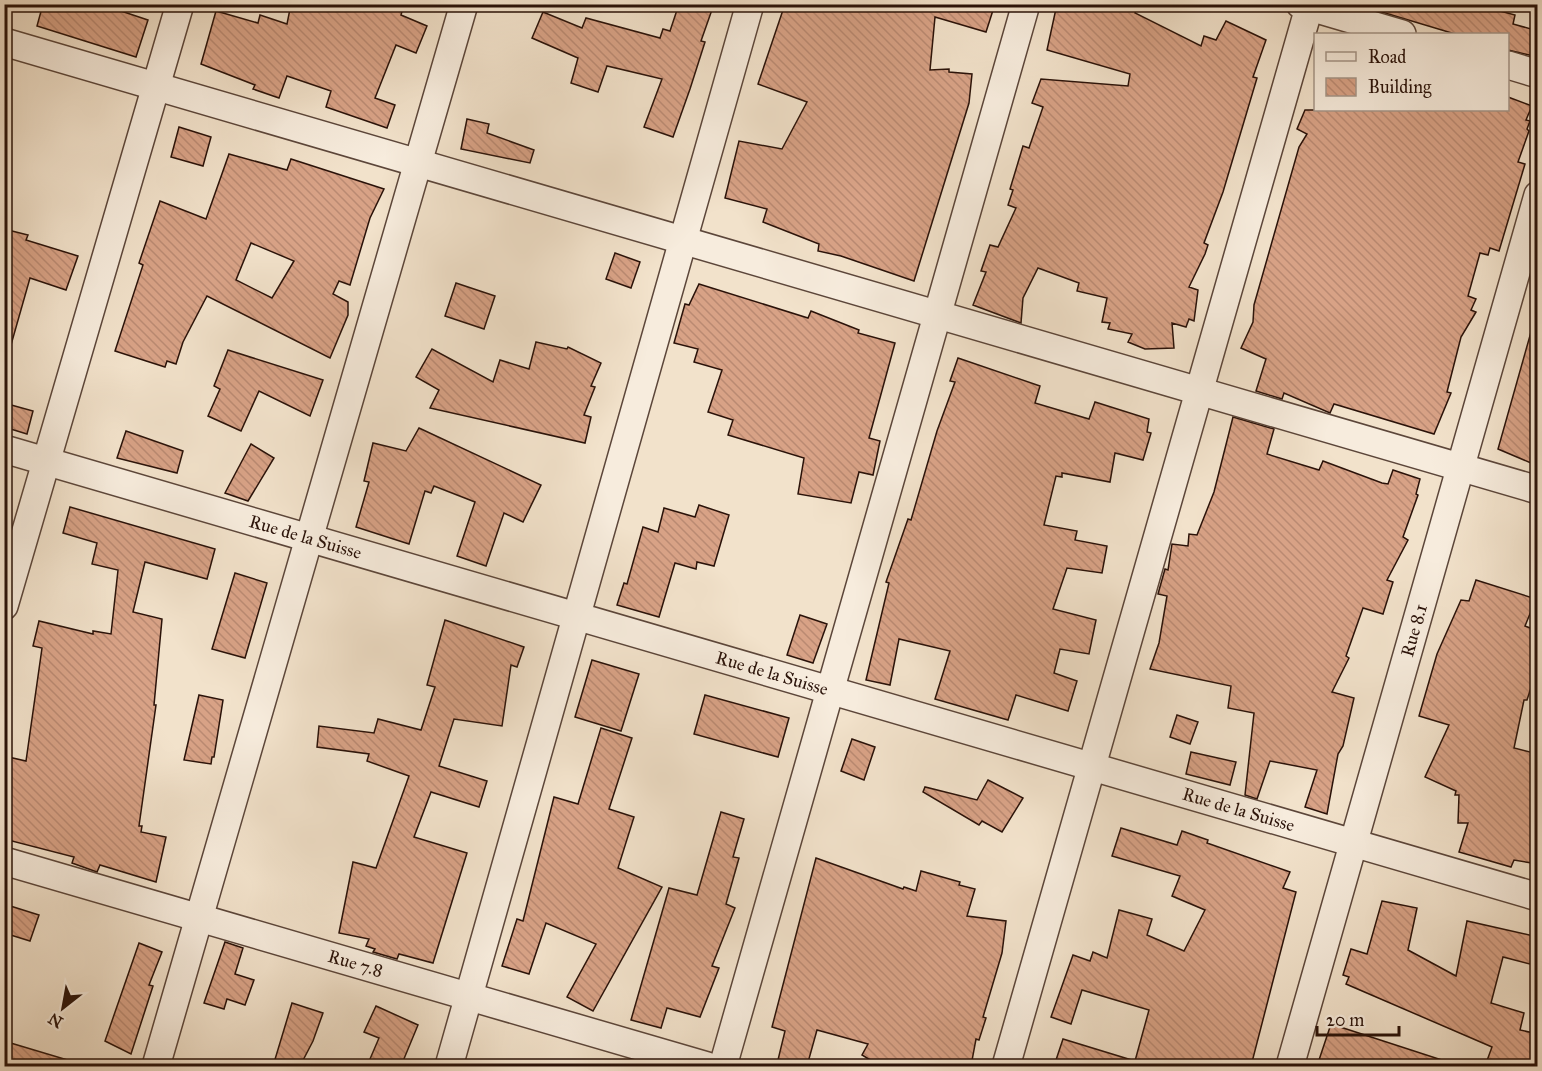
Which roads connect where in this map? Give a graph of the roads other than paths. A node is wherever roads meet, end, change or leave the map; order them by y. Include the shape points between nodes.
1 (180, 4) edge
2 (464, 4) edge
3 (750, 4) edge
4 (1026, 4) edge
5 (1306, 5) edge
6 (1399, 33) edge
7 (4, 42) edge
8 (1509, 65) edge
9 (1538, 74) edge
10 (156, 86) junction
11 (418, 163) junction
12 (1538, 195) edge
13 (683, 240) junction
14 (937, 315) junction
15 (1199, 392) junction
16 (4, 449) edge
17 (47, 461) junction
18 (1460, 468) junction
19 (1538, 490) edge
20 (310, 538) junction
21 (4, 606) edge
22 (576, 616) junction
23 (830, 690) junction
24 (1092, 767) junction
25 (1353, 843) junction
26 (4, 861) edge
27 (1538, 897) edge
28 (199, 918) junction
29 (469, 997) junction
30 (156, 1066) edge
31 (449, 1066) edge
32 (707, 1066) edge
33 (723, 1066) edge
34 (1006, 1066) edge
35 (1290, 1066) edge

1 - 10 street
2 - 11 street
3 - 13 street
4 - 14 street
5 - 6 street
5 - 15 street
7 - 10 street
8 - 9 street
10 - 11 street
10 - 17 street
11 - 13 street
11 - 20 street
12 - 18 street, Rue 8.1
13 - 14 street
13 - 22 street
14 - 15 street
14 - 23 street
15 - 18 street
15 - 24 street
16 - 17 street, Rue de la Suisse
17 - 20 street, Rue de la Suisse
17 - 21 street
18 - 19 street
18 - 25 street, Rue 8.1
20 - 22 street, Rue de la Suisse
20 - 28 street
22 - 23 street, Rue de la Suisse
22 - 29 street
23 - 24 street, Rue de la Suisse
23 - 33 street
24 - 25 street, Rue de la Suisse
24 - 34 street
25 - 27 street, Rue de la Suisse
25 - 35 street, Rue 8.1
26 - 28 street, Rue 7.8
28 - 29 street, Rue 7.8
28 - 30 street
29 - 31 street
29 - 32 street, Rue 7.8

